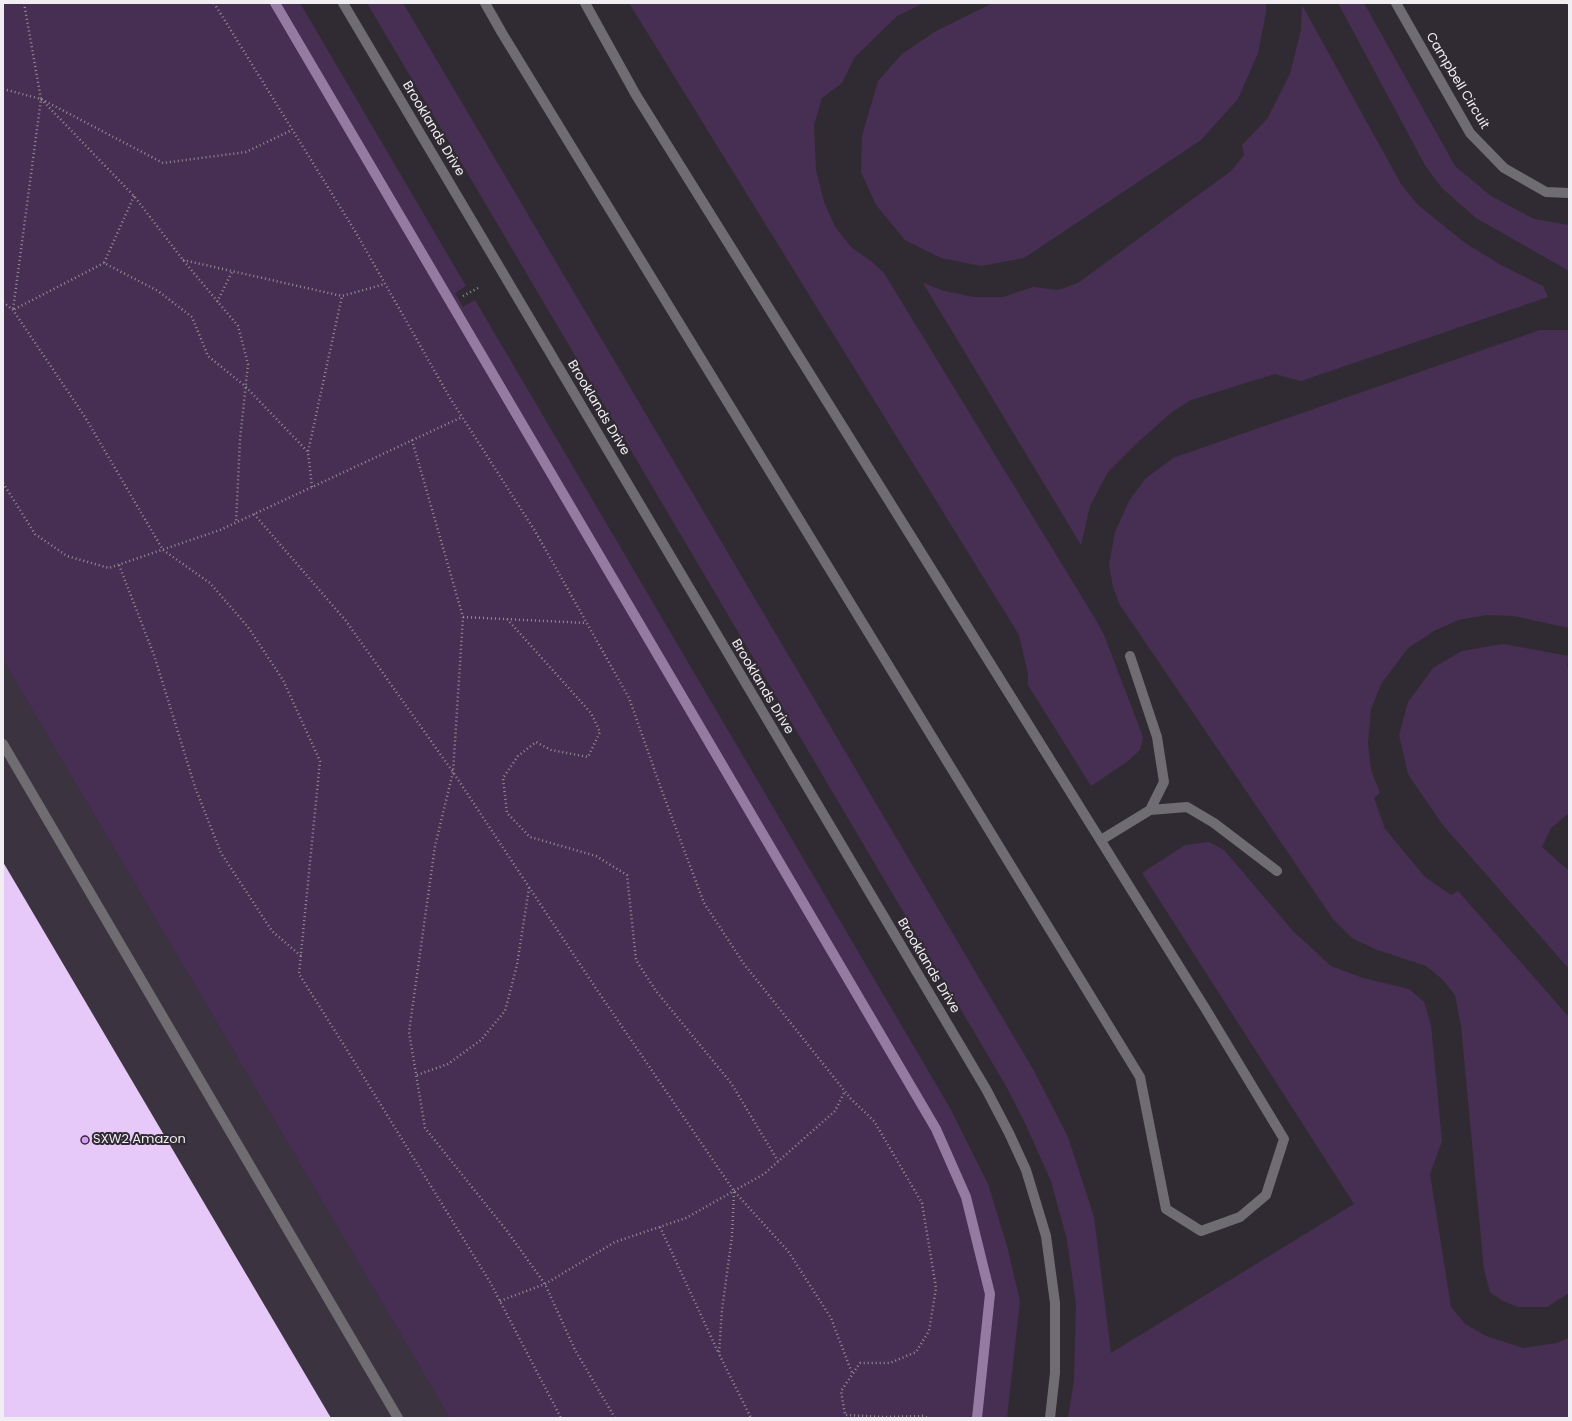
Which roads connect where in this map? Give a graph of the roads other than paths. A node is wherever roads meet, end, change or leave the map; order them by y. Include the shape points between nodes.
1 (343, 3) edge
2 (485, 3) edge
3 (585, 3) edge
4 (1396, 3) edge
5 (1569, 194) edge
6 (1130, 656) dead end
7 (3, 744) edge
8 (1150, 810) junction
9 (1101, 840) junction
10 (1277, 871) dead end
11 (398, 1418) edge
12 (1050, 1418) edge

1 - 12 street, Brooklands Drive via 982,1082 1009,1133 1026,1170 1046,1236 1055,1303 1054,1373
2 - 9 street via 1140,1077 1166,1209 1201,1231 1240,1217 1266,1195 1284,1139
3 - 9 street via 636,95
4 - 5 street, Campbell Circuit via 1470,133 1504,168 1546,192
6 - 8 street via 1157,737 1164,782
7 - 11 street
8 - 9 street
8 - 10 street via 1187,807 1214,823

